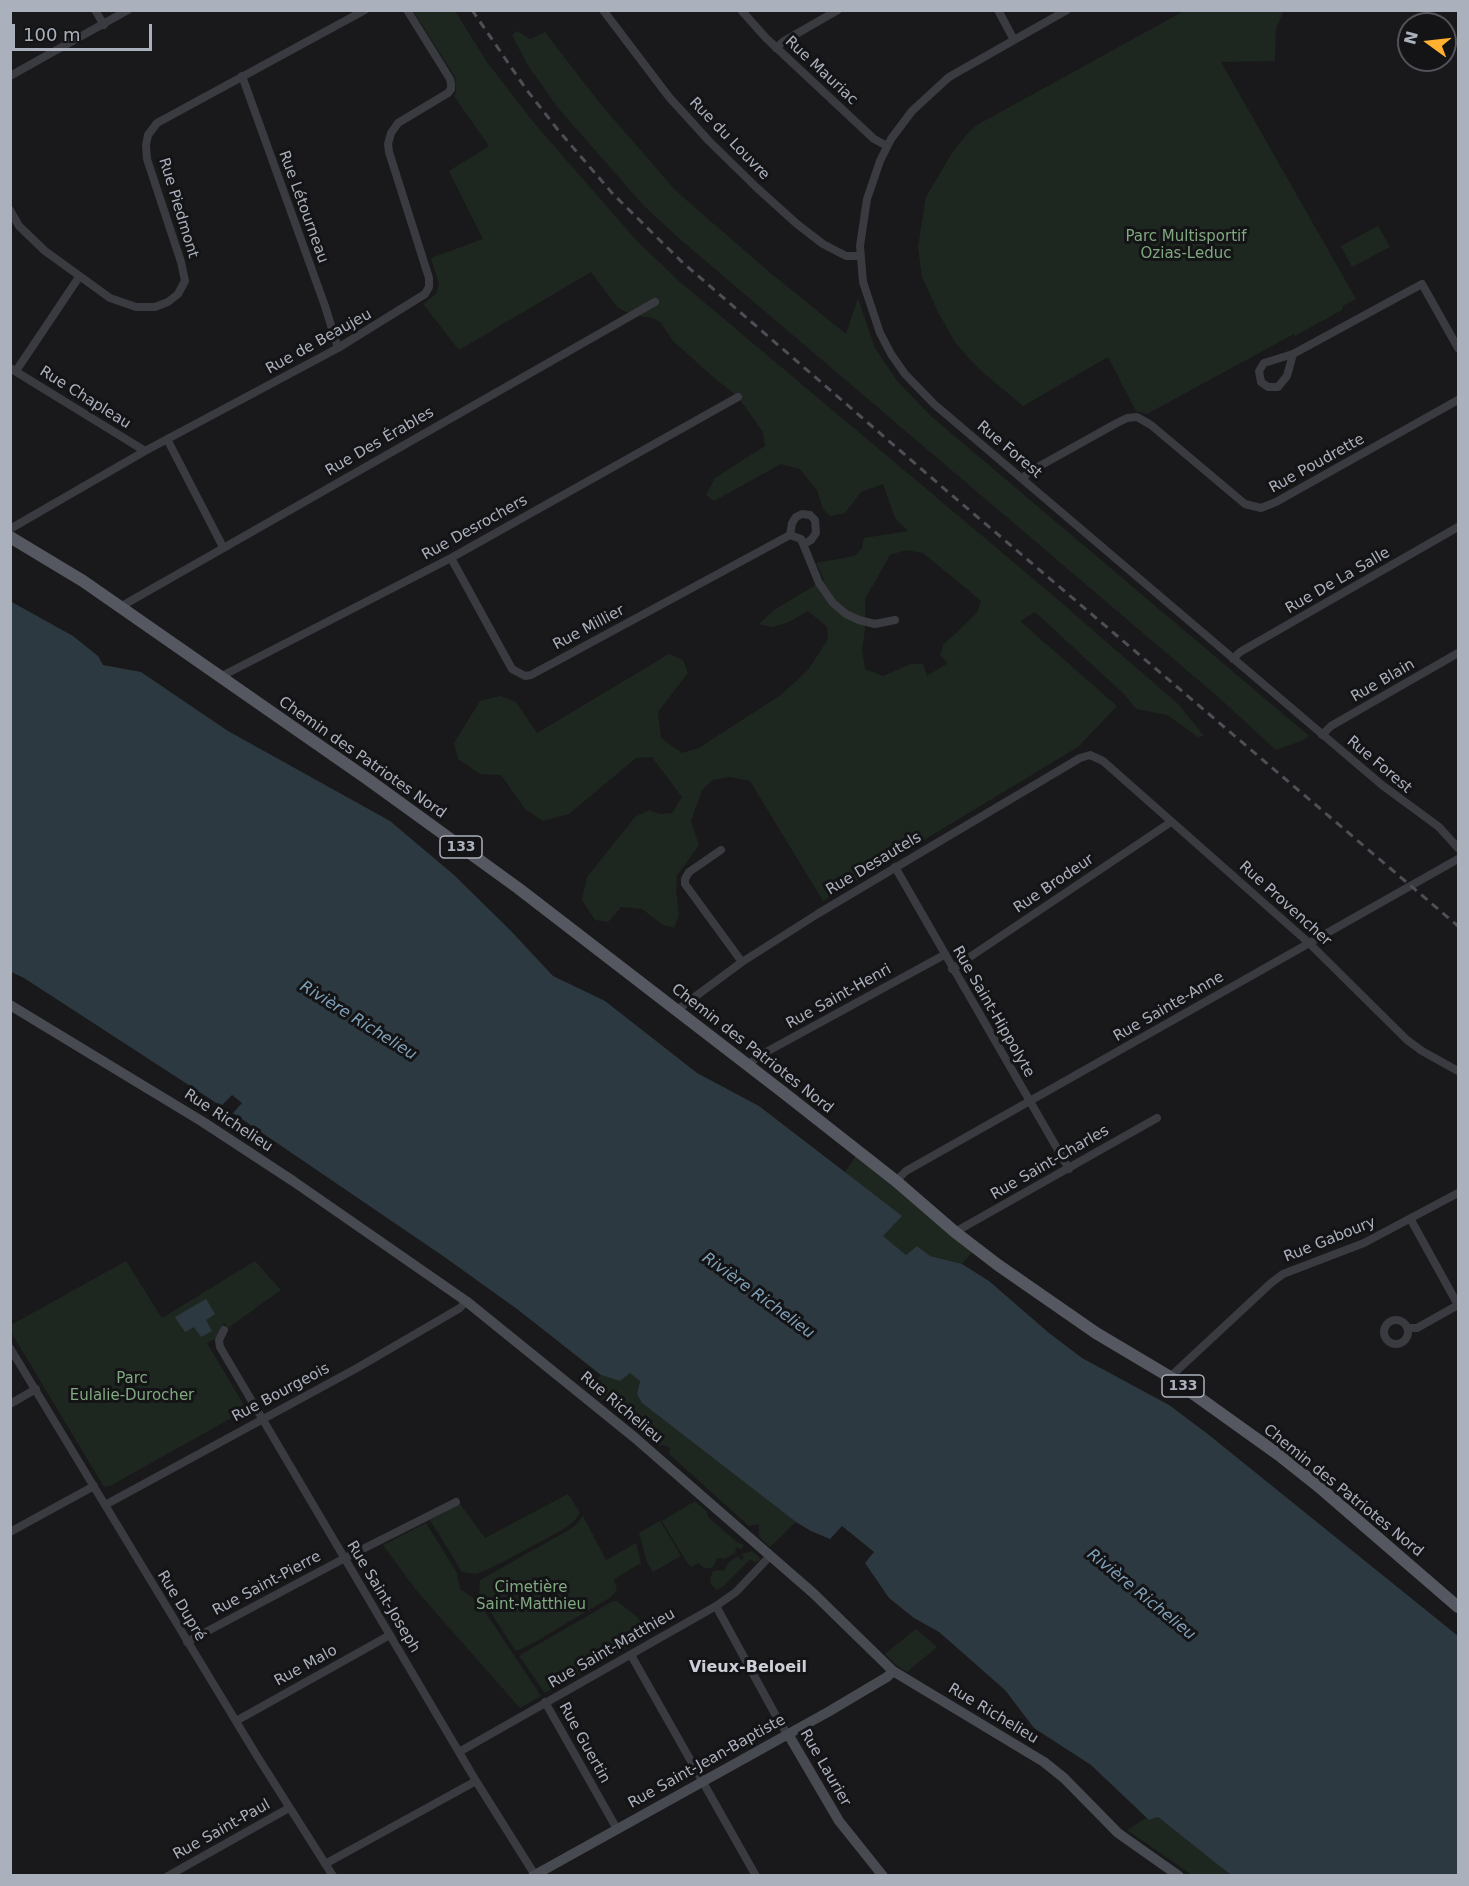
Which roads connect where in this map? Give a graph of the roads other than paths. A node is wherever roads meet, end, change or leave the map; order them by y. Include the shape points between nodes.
1 (95, 10) edge
2 (128, 10) edge
3 (365, 10) edge
4 (407, 10) edge
5 (603, 10) edge
6 (741, 10) edge
7 (838, 10) edge
8 (998, 10) edge
9 (1067, 10) edge
10 (104, 25) junction
11 (1014, 40) junction
12 (776, 48) junction
13 (10, 76) edge
14 (242, 76) junction
15 (887, 146) junction
16 (10, 210) edge
17 (860, 256) junction
18 (79, 277) junction
19 (655, 302) dead end
20 (338, 348) junction
21 (1458, 348) edge
22 (1293, 354) junction
23 (13, 369) edge
24 (738, 397) dead end
25 (1458, 400) edge
26 (167, 439) junction
27 (144, 451) junction
28 (1022, 479) junction
29 (1458, 527) edge
30 (10, 529) edge
31 (790, 535) junction
32 (10, 537) edge
33 (804, 544) junction
34 (223, 548) junction
35 (451, 558) junction
36 (120, 607) junction
37 (895, 620) dead end
38 (1458, 653) edge
39 (1233, 660) junction
40 (220, 677) junction
41 (1322, 735) junction
42 (1093, 755) joint
43 (1171, 822) junction
44 (1458, 848) edge
45 (721, 850) dead end
46 (1458, 859) edge
47 (894, 867) junction
48 (1309, 943) junction
49 (944, 955) junction
50 (742, 962) junction
51 (952, 969) junction
52 (10, 1005) edge
53 (677, 1010) junction
54 (749, 1065) junction
55 (1458, 1071) edge
56 (1029, 1101) junction
57 (1157, 1118) dead end
58 (1069, 1169) junction
59 (896, 1180) junction
60 (1458, 1193) edge
61 (1411, 1220) junction
62 (956, 1232) junction
63 (466, 1301) junction
64 (1458, 1305) edge
65 (1408, 1328) dead end
66 (224, 1330) dead end
67 (10, 1348) edge
68 (1170, 1377) junction
69 (36, 1389) junction
70 (10, 1404) edge
71 (263, 1420) junction
72 (94, 1486) junction
73 (456, 1502) dead end
74 (105, 1505) junction
75 (10, 1532) edge
76 (770, 1557) junction
77 (345, 1558) junction
78 (716, 1606) junction
79 (1458, 1607) edge
80 (390, 1635) junction
81 (187, 1642) junction
82 (631, 1654) junction
83 (893, 1671) junction
84 (545, 1702) junction
85 (236, 1721) junction
86 (788, 1734) junction
87 (459, 1752) junction
88 (477, 1780) junction
89 (703, 1782) junction
90 (289, 1808) junction
91 (617, 1829) junction
92 (325, 1864) junction
93 (1173, 1874) edge
94 (168, 1875) edge
95 (333, 1875) edge
96 (534, 1875) edge
97 (756, 1875) edge
98 (883, 1875) edge

1 - 10 street
2 - 10 street
3 - 14 street, Rue Piedmont
4 - 20 street, Rue de Beaujeu via 450,79 451,89 398,123 388,144 429,287 417,300
5 - 17 street, Rue du Louvre via 669,97 756,187 823,244 846,256
6 - 12 street, Rue Mauriac
7 - 12 street
8 - 11 street
9 - 11 street, Rue Forest
10 - 13 street
11 - 15 street, Rue Forest via 942,83 912,111
12 - 15 street, Rue Mauriac via 874,139
14 - 18 street, Rue Piedmont via 157,123 148,135 147,159 185,281 178,294 155,307 136,307 110,298
14 - 20 street, Rue Létourneau
15 - 17 street, Rue Forest via 867,199
16 - 18 street, Rue Piedmont via 30,237
17 - 28 street, Rue Forest via 863,282 880,333 904,374
18 - 23 street
19 - 34 street, Rue Des Érables
20 - 26 street, Rue de Beaujeu
21 - 22 street via 1422,284
22 - 22 street via 1260,366 1258,375 1264,385 1275,388 1281,384
23 - 27 street, Rue Chapleau
24 - 35 street, Rue Desrochers
25 - 28 street, Rue Poudrette via 1261,508 1245,504 1137,417 1115,424
26 - 27 street, Rue de Beaujeu
26 - 34 street
27 - 30 street, Rue de Beaujeu
28 - 39 street, Rue Forest
29 - 39 street, Rue De La Salle via 1240,652
31 - 33 street
31 - 33 street, Rue Millier via 796,517 810,515 815,520 816,533
31 - 35 street, Rue Millier via 525,676 512,669
32 - 36 main road, Chemin des Patriotes Nord / 133
33 - 37 street via 819,583 846,614 875,624
34 - 36 street, Rue Des Érables
35 - 40 street, Rue Desrochers
36 - 40 main road, Chemin des Patriotes Nord / 133
38 - 41 street, Rue Blain via 1331,726
39 - 41 street, Rue Forest
40 - 53 main road, Chemin des Patriotes Nord / 133 via 518,888
41 - 44 street, Rue Forest via 1439,827
42 - 43 street, Rue Provencher
42 - 47 street, Rue Desautels via 1080,758
43 - 48 street, Rue Provencher
43 - 51 street, Rue Brodeur
45 - 50 street via 689,872 685,884
46 - 48 street, Rue Sainte-Anne
47 - 49 street, Rue Saint-Hippolyte
47 - 50 street, Rue Desautels
48 - 55 street, Rue Provencher via 1407,1040
48 - 56 street, Rue Sainte-Anne
49 - 51 street, Rue Saint-Hippolyte
49 - 54 street, Rue Saint-Henri via 757,1057
50 - 53 street, Rue Desautels
51 - 56 street, Rue Saint-Hippolyte
52 - 63 main road, Rue Richelieu via 203,1122
53 - 54 main road, Chemin des Patriotes Nord / 133
54 - 59 main road, Chemin des Patriotes Nord / 133
56 - 58 street, Rue Saint-Hippolyte
56 - 59 street, Rue Sainte-Anne
57 - 58 street, Rue Saint-Charles
58 - 62 street, Rue Saint-Charles
59 - 62 main road, Chemin des Patriotes Nord / 133
60 - 61 street, Rue Gaboury
61 - 64 street
61 - 68 street, Rue Gaboury via 1346,1251 1283,1274
62 - 68 main road, Chemin des Patriotes Nord / 133 via 1078,1321
63 - 71 street, Rue Bourgeois via 460,1308
63 - 76 main road, Rue Richelieu via 634,1437
64 - 65 street via 1417,1328
66 - 71 street, Rue Saint-Joseph via 220,1347
67 - 69 street, Rue Dupré
68 - 79 main road, Chemin des Patriotes Nord / 133 via 1318,1486
69 - 70 street
69 - 72 street, Rue Dupré
71 - 74 street, Rue Bourgeois
71 - 77 street, Rue Saint-Joseph
72 - 74 street, Rue Dupré
72 - 75 street
73 - 77 street, Rue Saint-Pierre
74 - 81 street, Rue Dupré
76 - 78 street, Rue Saint-Matthieu via 736,1592
76 - 83 main road, Rue Richelieu
77 - 80 street, Rue Saint-Joseph
77 - 81 street, Rue Saint-Pierre
78 - 82 street, Rue Saint-Matthieu
78 - 86 street, Rue Laurier
80 - 85 street, Rue Malo
80 - 87 street, Rue Saint-Joseph
81 - 85 street, Rue Dupré
82 - 84 street, Rue Saint-Matthieu
82 - 89 street
83 - 86 main road, Rue Saint-Jean-Baptiste
83 - 93 main road, Rue Richelieu via 1046,1764 1118,1833
84 - 87 street, Rue Saint-Matthieu
84 - 91 street, Rue Guertin
85 - 90 street, Rue Dupré
86 - 89 main road, Rue Saint-Jean-Baptiste
86 - 98 main road, Rue Laurier via 839,1821
87 - 88 street, Rue Saint-Joseph
88 - 92 street
88 - 96 street, Rue Saint-Joseph
89 - 91 main road, Rue Saint-Jean-Baptiste
89 - 97 street
90 - 92 street, Rue Dupré
90 - 94 street, Rue Saint-Paul
91 - 96 main road, Rue Saint-Jean-Baptiste
92 - 95 street, Rue Dupré

